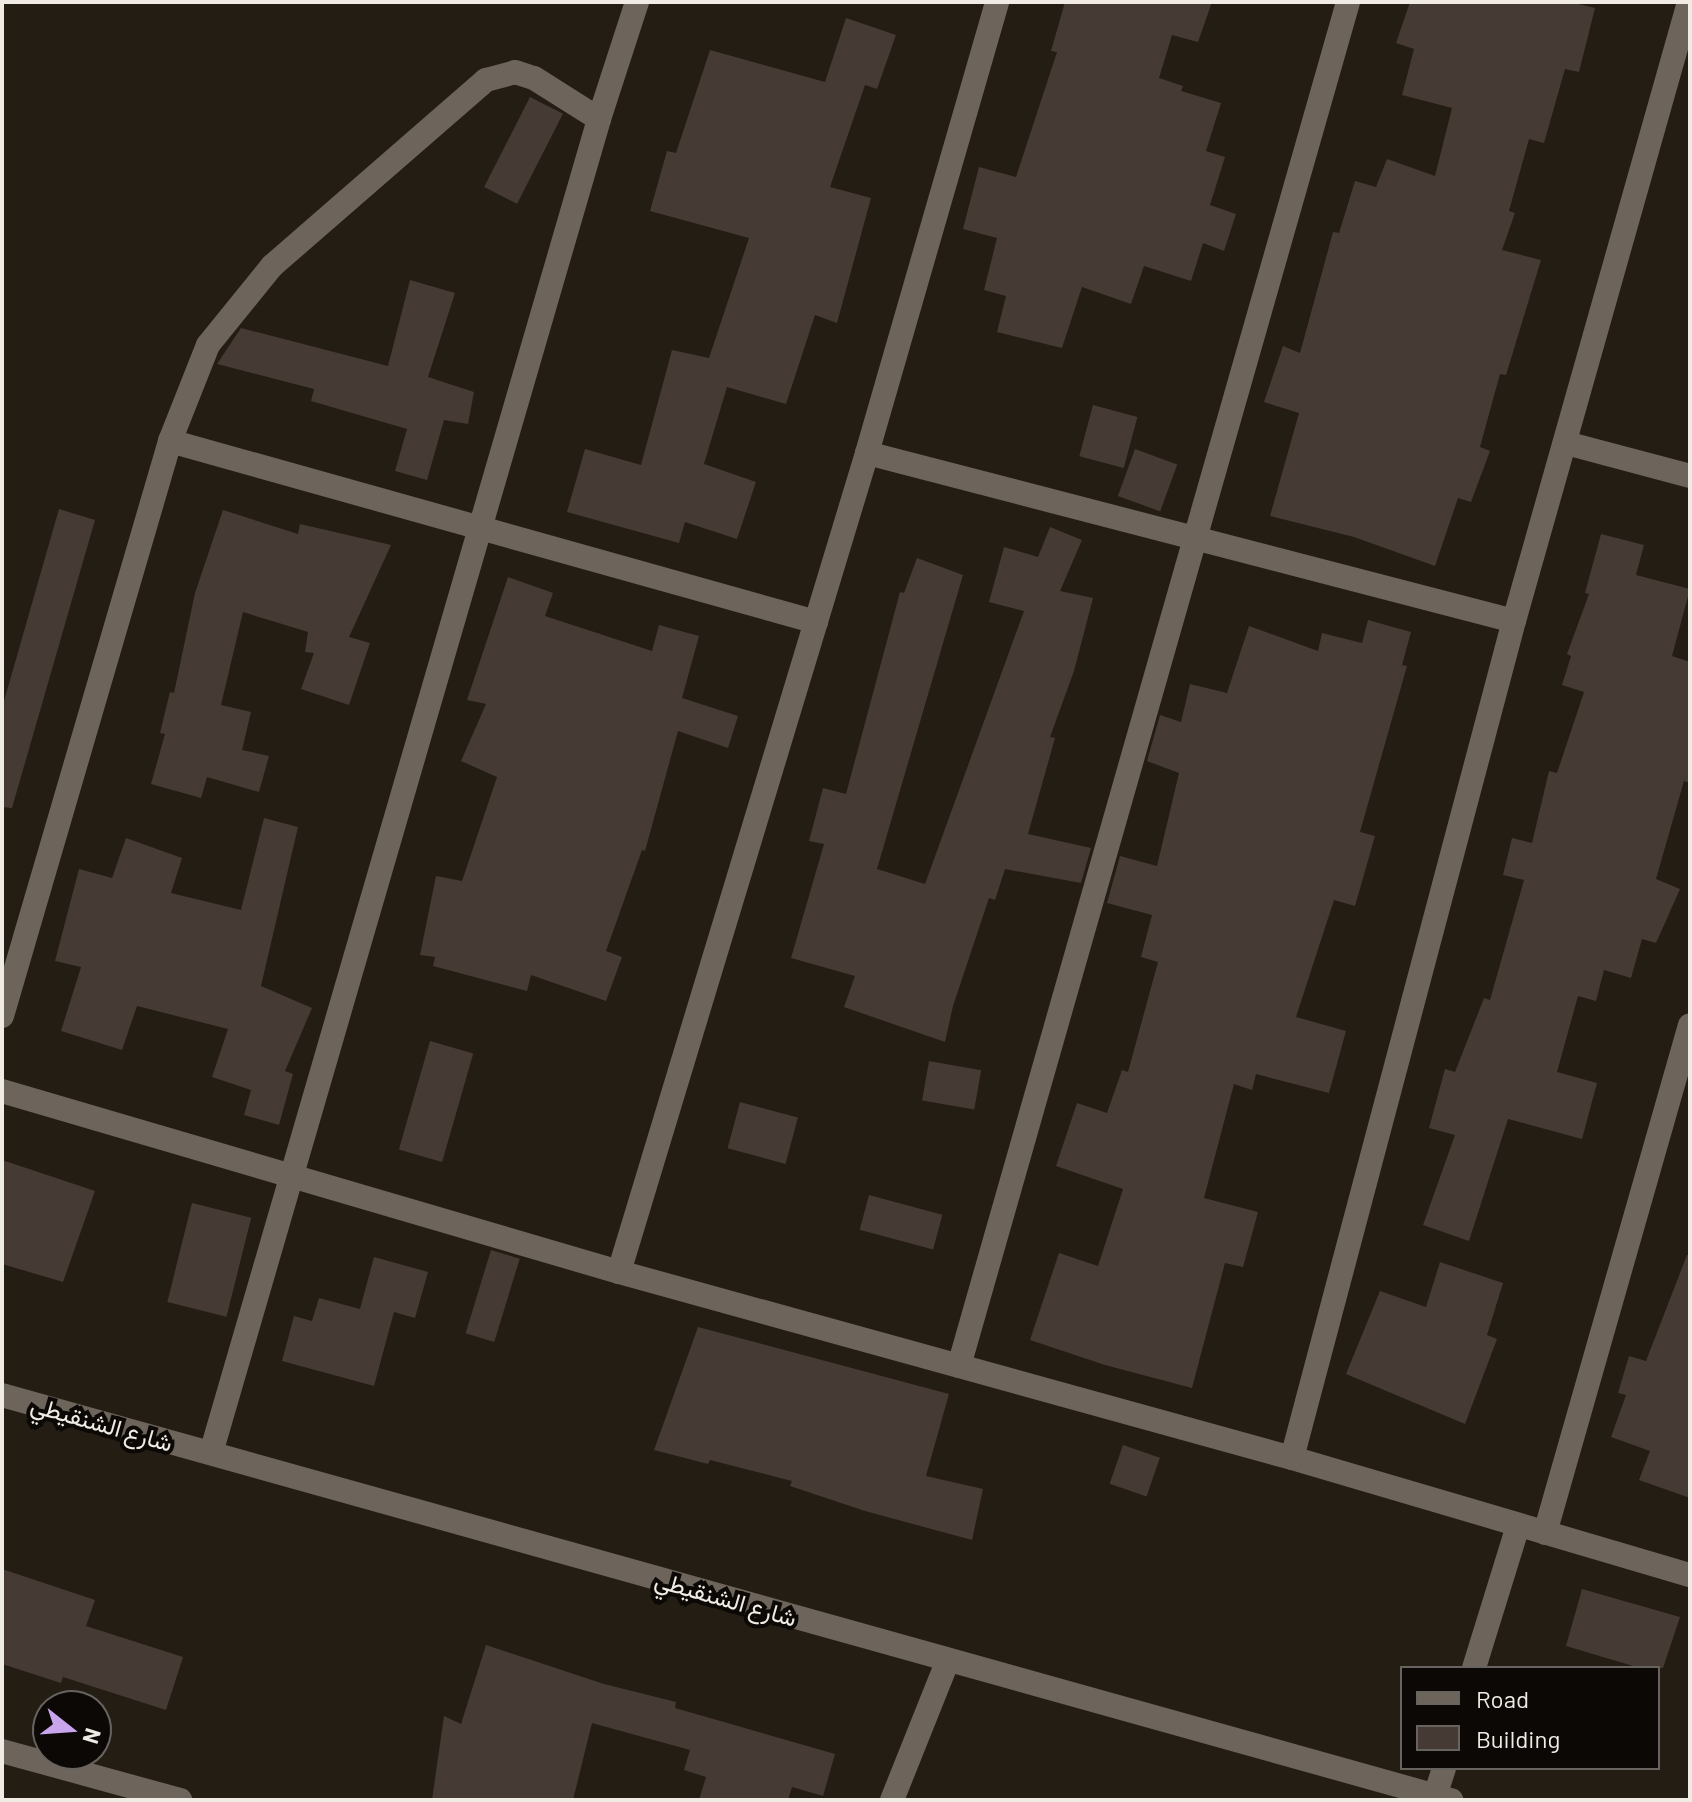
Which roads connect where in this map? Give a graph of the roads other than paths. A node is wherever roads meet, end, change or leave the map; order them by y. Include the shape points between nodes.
1 (637, 2) edge
2 (997, 2) edge
3 (1348, 2) edge
4 (1689, 2) edge
5 (599, 119) junction
6 (170, 441) junction
7 (1566, 443) junction
8 (867, 453) junction
9 (1690, 476) edge
10 (479, 530) junction
11 (1197, 538) junction
12 (1514, 621) junction
13 (816, 622) junction
14 (2, 1016) edge
15 (1690, 1025) edge
16 (2, 1091) edge
17 (293, 1177) junction
18 (619, 1272) junction
19 (959, 1366) junction
20 (2, 1395) edge
21 (211, 1453) junction
22 (1292, 1458) junction
23 (1518, 1526) junction
24 (1545, 1533) junction
25 (1690, 1575) edge
26 (948, 1660) junction
27 (1475, 1666) edge
28 (2, 1751) edge
29 (1444, 1770) edge
30 (113, 1791) edge
31 (1443, 1798) edge
32 (180, 1800) edge
33 (892, 1800) edge

1 - 5 street
2 - 8 street
3 - 11 street
4 - 7 street
5 - 6 street via 534,78 515,72 486,80 272,266 208,345
5 - 10 street
6 - 10 street
6 - 14 street
7 - 9 street
7 - 12 street
8 - 11 street
8 - 13 street
10 - 13 street
10 - 17 street
11 - 12 street
11 - 19 street
12 - 22 street
13 - 18 street
15 - 24 street
16 - 17 street
17 - 18 street
17 - 21 street
18 - 19 street
19 - 22 street
20 - 21 street, شارع الشنقيطي
21 - 26 street, شارع الشنقيطي
22 - 23 street
23 - 24 street
23 - 27 street
24 - 25 street
26 - 31 street, شارع الشنقيطي
26 - 33 street
28 - 30 street
29 - 31 street
30 - 32 street

